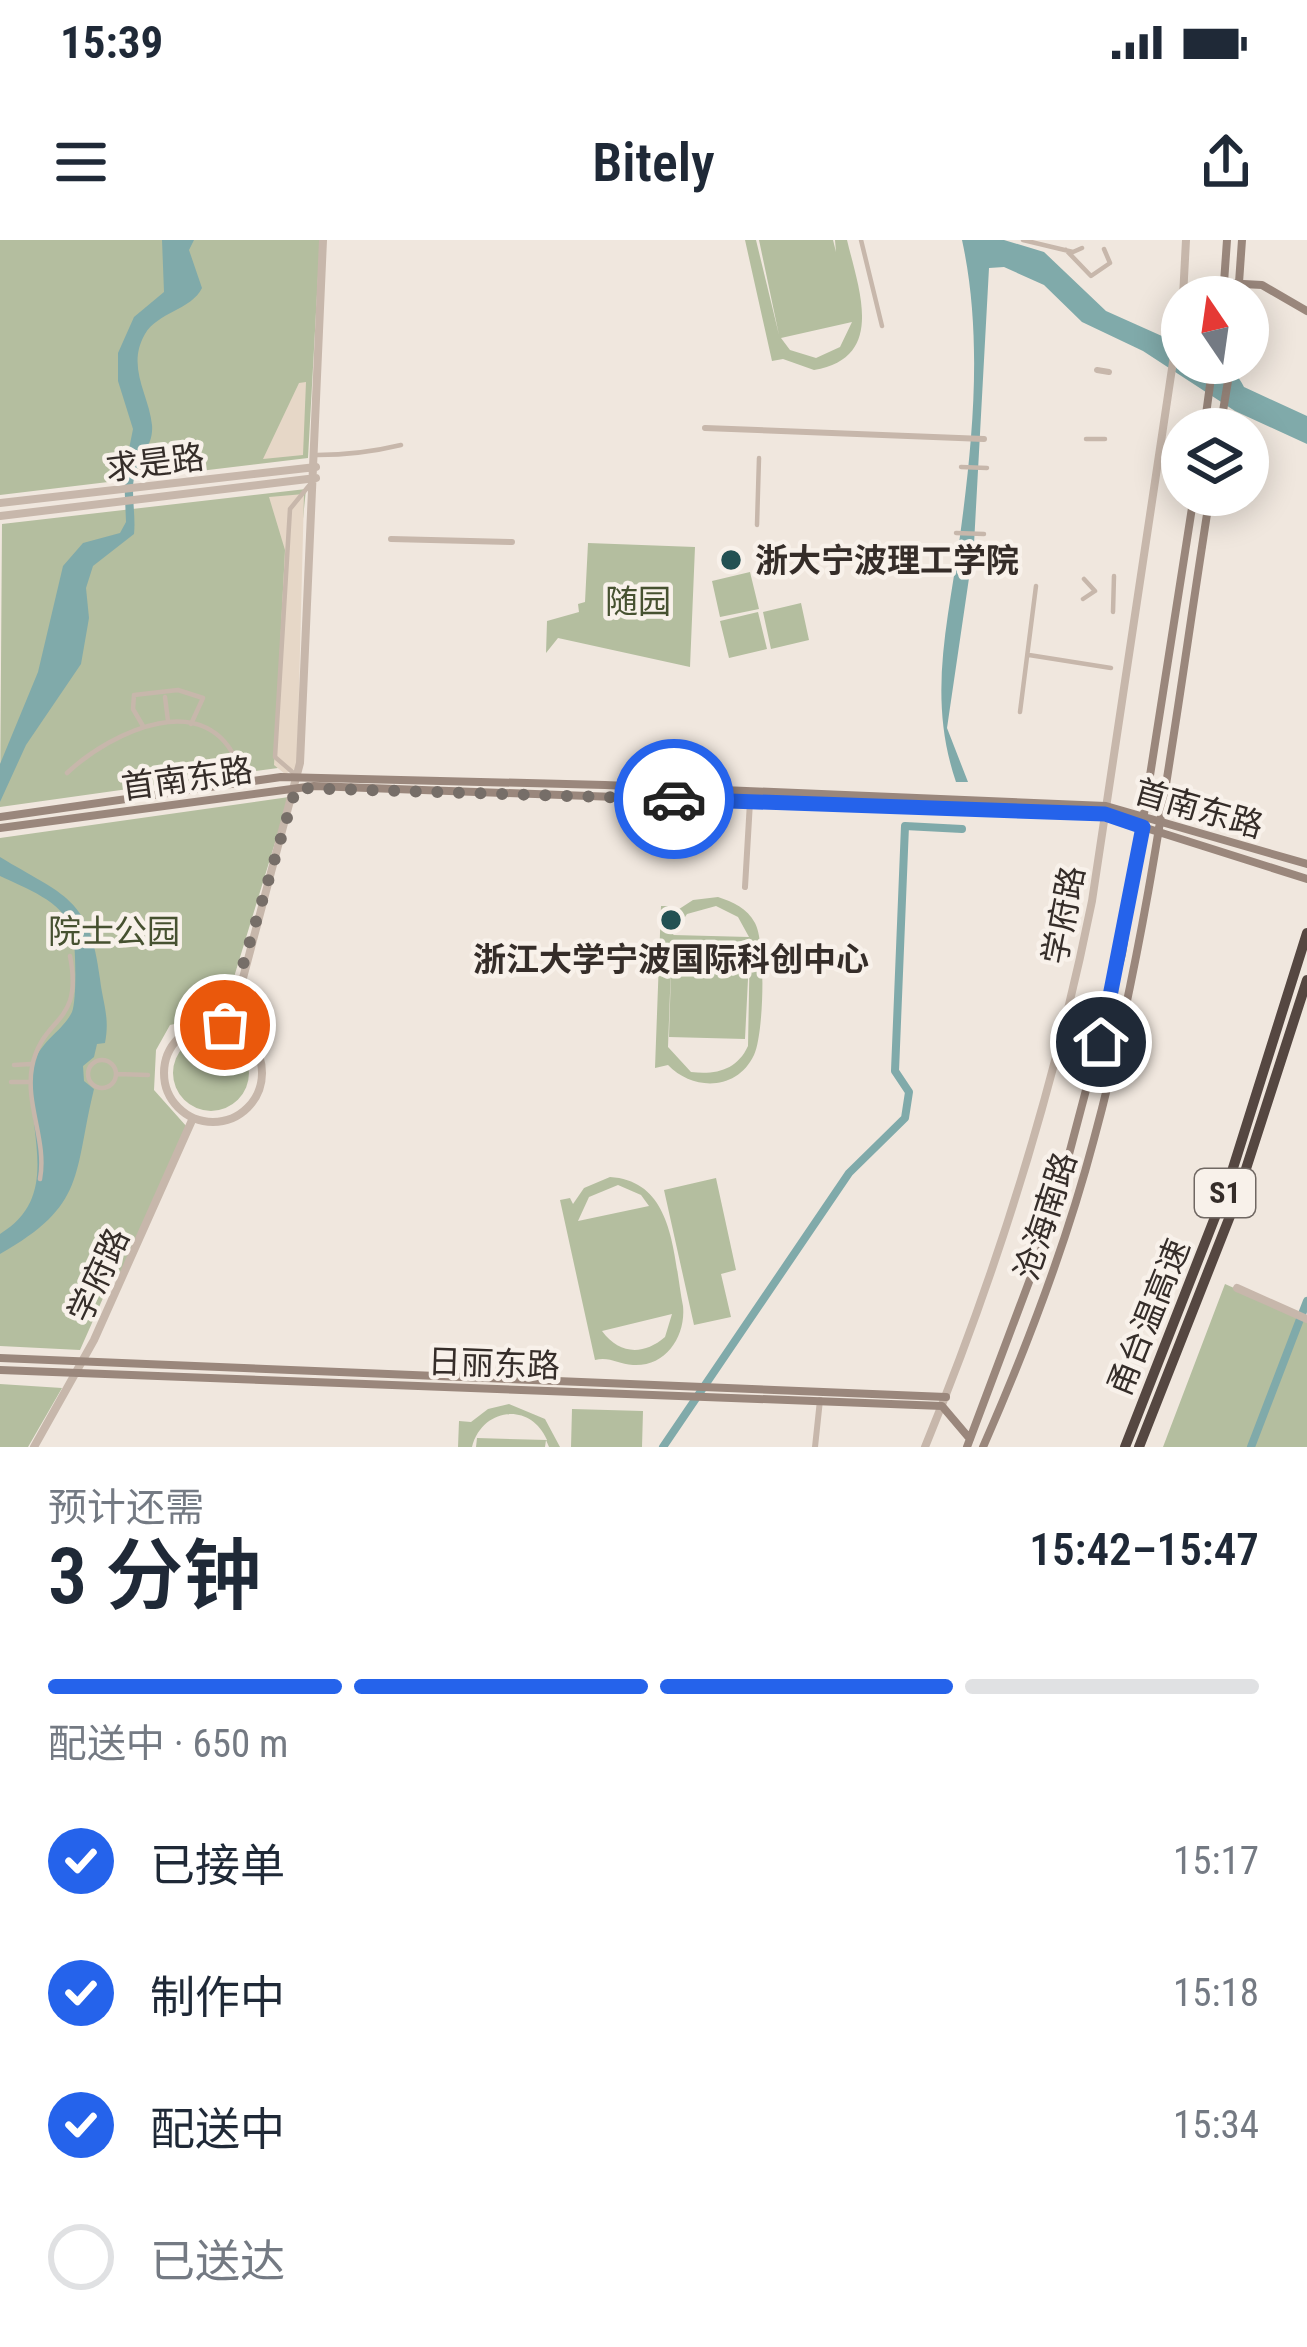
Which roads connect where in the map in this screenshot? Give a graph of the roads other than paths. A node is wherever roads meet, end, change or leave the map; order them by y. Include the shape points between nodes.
1 (323, 240) edge
2 (861, 240) edge
3 (1023, 240) edge
4 (1186, 240) edge
5 (1227, 240) edge
6 (1242, 240) edge
7 (1082, 248) dead end
8 (1104, 249) dead end
9 (1066, 250) junction
10 (1184, 276) edge
11 (1225, 276) edge
12 (1240, 276) edge
13 (1269, 289) edge
14 (1307, 311) edge
15 (882, 326) dead end
16 (1097, 370) dead end
17 (1109, 372) dead end
18 (1171, 384) edge
19 (705, 428) dead end
20 (984, 439) dead end
21 (1086, 439) dead end
22 (1105, 439) dead end
23 (400, 445) dead end
24 (316, 455) junction
25 (759, 458) dead end
26 (961, 467) dead end
27 (984, 468) dead end
28 (316, 472) junction
29 (0, 503) edge
30 (1141, 511) dead end
31 (1152, 511) junction
32 (0, 516) edge
33 (1191, 516) edge
34 (1207, 516) edge
35 (758, 525) dead end
36 (956, 533) dead end
37 (981, 534) dead end
38 (391, 538) dead end
39 (512, 542) dead end
40 (1114, 576) dead end
41 (1084, 579) dead end
42 (1036, 586) dead end
43 (1095, 591) junction
44 (1113, 592) junction
45 (1083, 598) dead end
46 (1113, 612) dead end
47 (1030, 655) junction
48 (1111, 668) dead end
49 (164, 695) junction
50 (1020, 712) dead end
51 (168, 721) junction
52 (191, 724) junction
53 (143, 726) junction
54 (239, 767) dead end
55 (67, 773) dead end
56 (298, 776) junction
57 (296, 788) junction
58 (750, 802) junction
59 (1106, 810) junction
60 (0, 816) edge
61 (1144, 822) junction
62 (1158, 826) junction
63 (0, 828) edge
64 (1307, 864) edge
65 (1307, 879) edge
66 (746, 887) dead end
67 (1307, 932) edge
68 (70, 956) dead end
69 (1307, 980) edge
70 (225, 1025) junction
71 (31, 1064) junction
72 (14, 1065) dead end
73 (116, 1075) junction
74 (148, 1075) dead end
75 (11, 1082) dead end
76 (28, 1082) junction
77 (193, 1118) junction
78 (40, 1179) dead end
79 (1237, 1288) dead end
80 (1307, 1319) edge
81 (0, 1358) edge
82 (82, 1361) junction
83 (0, 1370) edge
84 (76, 1373) junction
85 (683, 1389) junction
86 (820, 1400) junction
87 (944, 1401) junction
88 (969, 1443) edge
89 (34, 1447) edge
90 (815, 1447) edge
91 (925, 1447) edge
92 (983, 1447) edge
93 (1124, 1447) edge
94 (1139, 1447) edge

1 - 24 street
2 - 15 street
3 - 9 street
4 - 10 street, 学府路
5 - 11 main road
6 - 12 main road
7 - 9 street
8 - 9 street via 1110,263 1090,276
13 - 14 main road
16 - 17 street
18 - 31 street, 学府路
19 - 20 street
21 - 22 street
23 - 24 street
24 - 28 street
25 - 35 street
26 - 27 street
28 - 29 street, 求是路
28 - 32 street, 求是路
28 - 56 street
28 - 56 street via 290,508 281,644 275,757
30 - 31 street
31 - 59 street, 学府路
33 - 61 main road, 沧海南路
34 - 62 main road, 沧海南路
36 - 37 street
38 - 39 street
40 - 44 street
41 - 43 street
42 - 47 street
43 - 44 street
43 - 45 street
44 - 46 street
47 - 48 street
47 - 50 street
49 - 51 street
49 - 52 street via 178,690 202,698
49 - 53 street via 134,694
51 - 52 street
51 - 53 street
52 - 54 street via 224,740
53 - 55 street
56 - 57 street
56 - 59 main road, 首南东路
56 - 60 main road, 首南东路
57 - 58 main road, 首南东路
57 - 63 main road, 首南东路
57 - 70 street
58 - 59 main road, 首南东路
58 - 66 street
59 - 61 main road, 首南东路
59 - 87 street, 学府路 via 1049,1091
61 - 62 main road, 首南东路
61 - 88 main road, 沧海南路 via 1075,1146
62 - 64 main road, 首南东路
62 - 65 main road, 首南东路
62 - 92 main road, 沧海南路 via 1095,1139 1043,1300
67 - 93 highway, 甬台温高速 / S1 via 1228,1184
68 - 71 street via 71,1007
69 - 94 highway, 甬台温高速 / S1 via 1234,1206
70 - 77 street via 189,1029 166,1057 167,1093
70 - 77 street via 255,1047 260,1088 225,1120
71 - 72 street
71 - 76 street
73 - 73 street via 100,1059 87,1072 100,1088
73 - 74 street
75 - 76 street
76 - 78 street
77 - 82 street, 学府路
79 - 80 street
81 - 82 main road, 日丽东路
82 - 84 street, 学府路
82 - 85 main road, 日丽东路
83 - 84 main road, 日丽东路
84 - 85 main road, 日丽东路
84 - 89 street, 学府路
85 - 86 main road, 日丽东路
85 - 87 main road, 日丽东路
86 - 87 main road, 日丽东路
86 - 90 street
87 - 88 main road
87 - 91 street, 学府路

